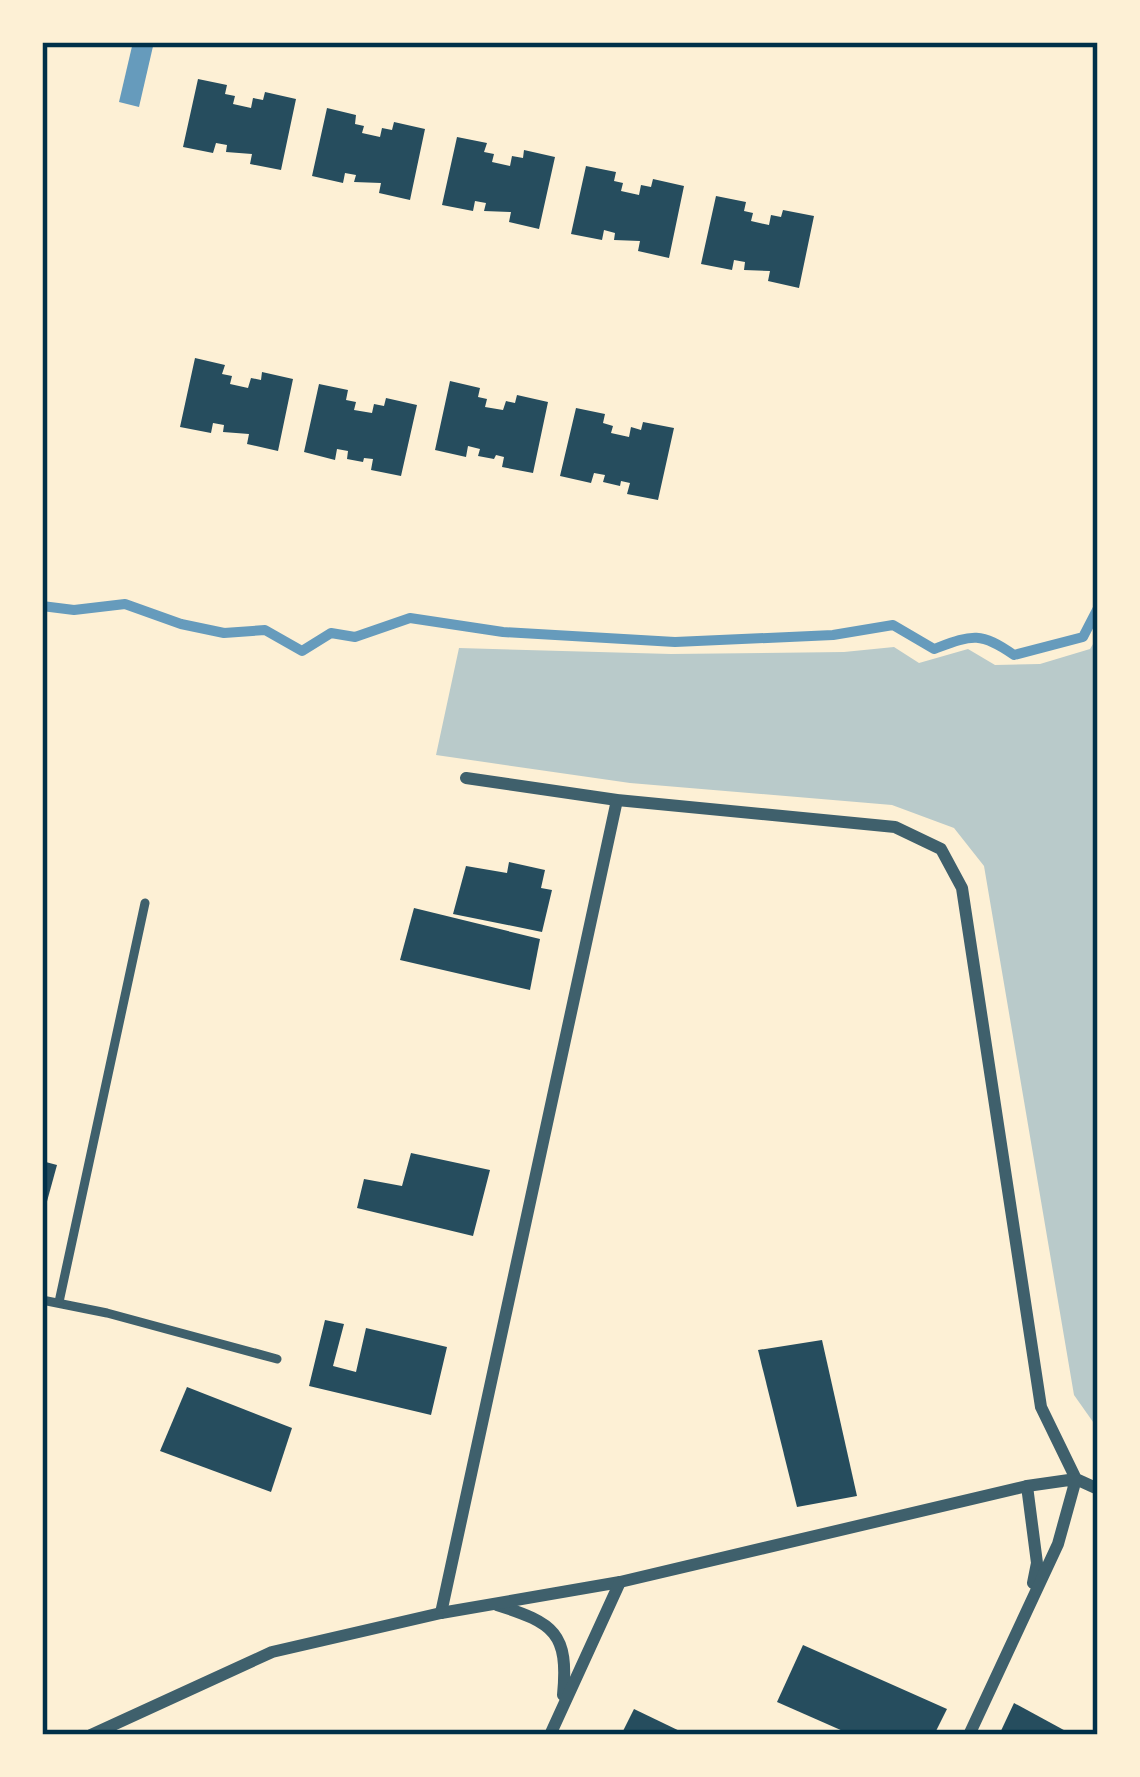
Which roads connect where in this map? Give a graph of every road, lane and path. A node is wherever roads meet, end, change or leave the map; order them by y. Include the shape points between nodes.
1 (466, 778) dead end
2 (616, 800) junction
3 (145, 903) dead end
4 (42, 1300) edge
5 (59, 1302) junction
6 (277, 1359) dead end
7 (1076, 1479) junction
8 (1027, 1486) junction
9 (1098, 1489) edge
10 (620, 1582) junction
11 (1029, 1602) junction
12 (494, 1604) junction
13 (441, 1613) junction
14 (562, 1708) junction
15 (99, 1733) edge
16 (550, 1735) edge
17 (969, 1735) edge

1 - 2 street
2 - 7 street via 895,827 940,849 962,888 1041,1407
2 - 13 street
3 - 5 lane
4 - 5 lane
5 - 6 lane
7 - 8 street
7 - 9 street
7 - 11 street via 1058,1544
8 - 10 street
8 - 11 street via 1037,1563
10 - 12 street
10 - 14 street
11 - 17 street
12 - 13 street
12 - 14 street via 535,1617 556,1636 567,1658
13 - 15 street via 272,1652
14 - 16 street

